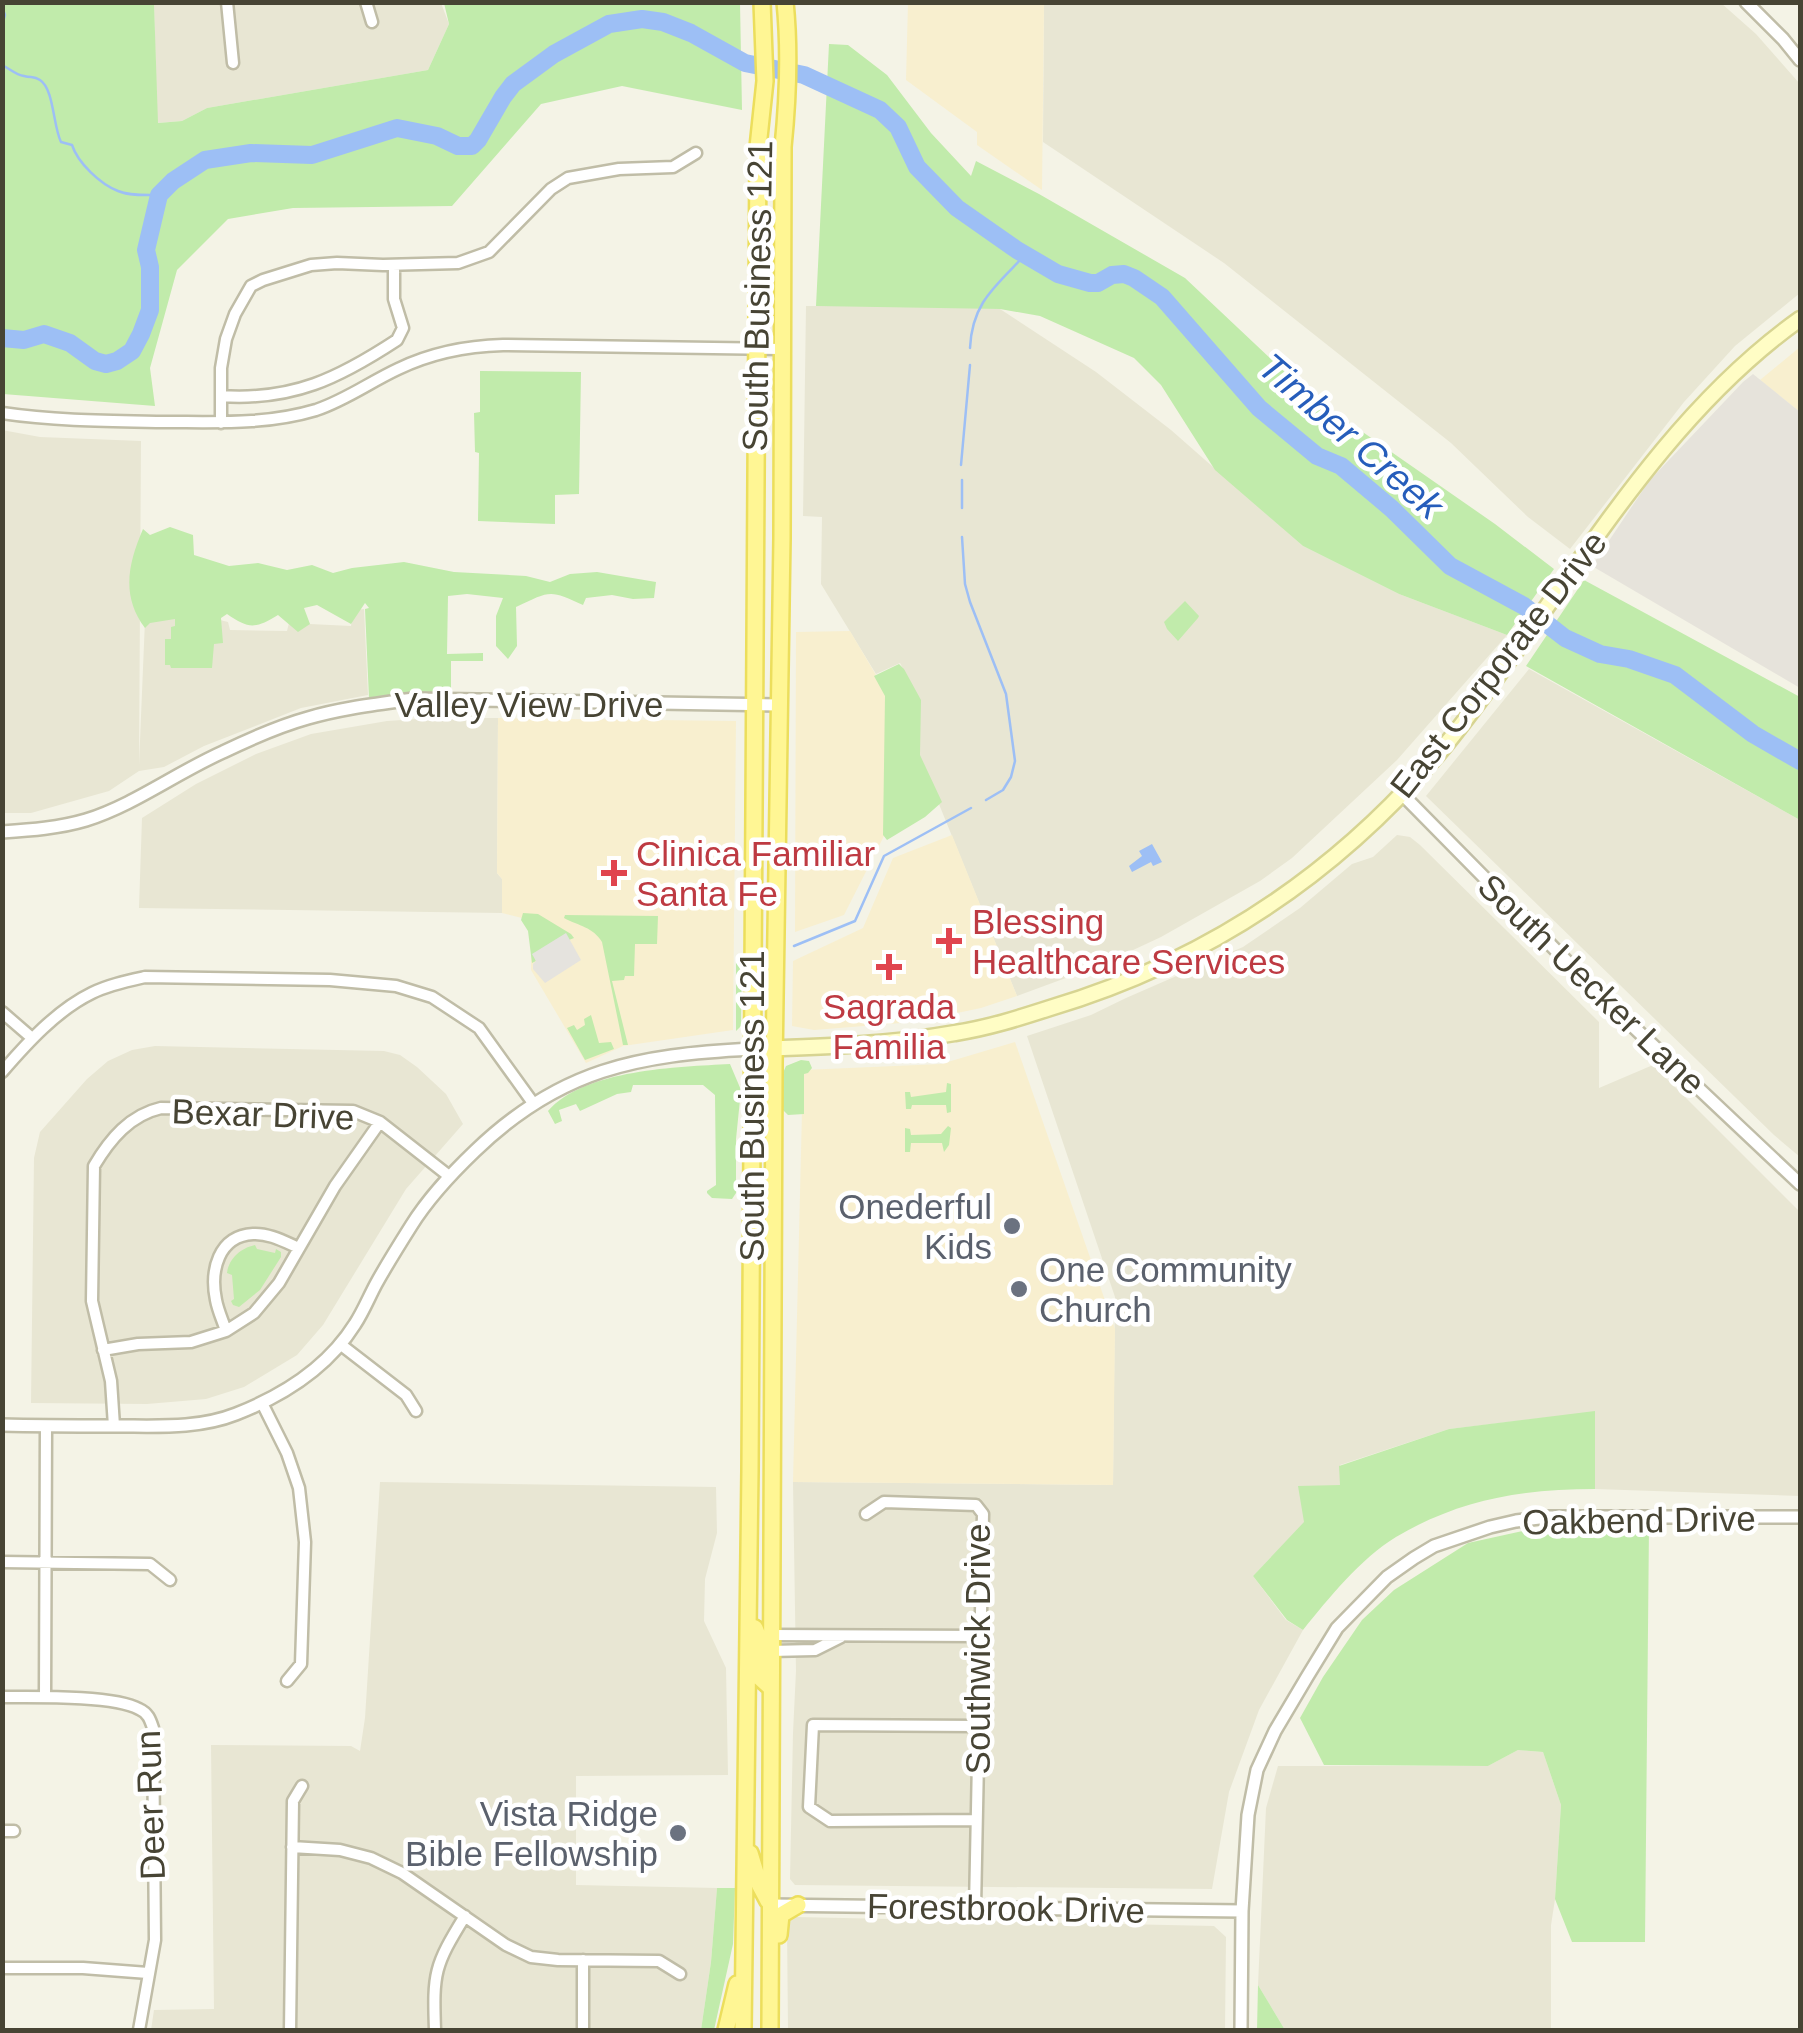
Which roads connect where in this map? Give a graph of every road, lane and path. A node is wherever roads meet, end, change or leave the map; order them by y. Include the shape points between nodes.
1 (226, 2) edge
2 (366, 2) edge
3 (762, 2) edge
4 (785, 2) edge
5 (1746, 2) edge
6 (372, 22) dead end
7 (1800, 60) edge
8 (233, 63) dead end
9 (696, 153) dead end
10 (394, 265) junction
11 (1800, 319) edge
12 (756, 348) junction
13 (782, 349) junction
14 (221, 396) junction
15 (2, 413) edge
16 (221, 422) junction
17 (754, 704) junction
18 (780, 705) junction
19 (1401, 793) junction
20 (2, 832) edge
21 (2, 1012) edge
22 (32, 1038) junction
23 (774, 1048) junction
24 (752, 1049) junction
25 (2, 1072) edge
26 (533, 1103) junction
27 (380, 1122) junction
28 (449, 1176) junction
29 (1800, 1184) edge
30 (298, 1248) junction
31 (226, 1331) junction
32 (750, 1331) junction
33 (774, 1331) junction
34 (340, 1344) junction
35 (103, 1350) junction
36 (262, 1403) junction
37 (416, 1410) dead end
38 (2, 1426) edge
39 (46, 1426) junction
40 (114, 1426) junction
41 (866, 1514) dead end
42 (1800, 1517) edge
43 (2, 1562) edge
44 (46, 1562) junction
45 (170, 1580) dead end
46 (748, 1626) junction
47 (980, 1636) junction
48 (770, 1643) junction
49 (287, 1681) dead end
50 (771, 1688) junction
51 (46, 1697) junction
52 (2, 1698) edge
53 (978, 1726) junction
54 (302, 1786) dead end
55 (976, 1820) junction
56 (745, 1840) junction
57 (292, 1847) junction
58 (770, 1905) junction
59 (798, 1905) junction
60 (975, 1908) junction
61 (1242, 1912) junction
62 (465, 1916) junction
63 (745, 1936) junction
64 (770, 1956) junction
65 (584, 1960) junction
66 (2, 1968) edge
67 (148, 1973) junction
68 (680, 1974) dead end
69 (139, 2030) edge
70 (290, 2030) edge
71 (435, 2030) edge
72 (583, 2030) edge
73 (726, 2030) edge
74 (744, 2030) edge
75 (770, 2030) edge
76 (1242, 2030) edge

1 - 8 street
2 - 6 street
3 - 12 main road, South Business 121
4 - 13 main road, South Business 121
5 - 7 street
9 - 10 street via 673,167 568,178 489,252 458,262
10 - 14 street via 311,265 251,286 226,339
10 - 14 street via 403,328 397,340 330,380 291,392
11 - 19 main road, East Corporate Drive via 1682,428
12 - 13 street
12 - 16 street via 468,348 412,362 312,411
12 - 17 main road, South Business 121
13 - 18 main road, South Business 121
14 - 16 street
15 - 16 street
17 - 18 street, Valley View Drive
17 - 20 street, Valley View Drive via 413,700 360,706 265,733 88,819
17 - 24 main road, South Business 121
18 - 23 main road, South Business 121
19 - 23 main road, East Corporate Drive via 1306,881 1262,912 1120,984 955,1034
19 - 29 street, South Uecker Lane via 1603,998
21 - 22 street
22 - 25 street
22 - 26 street via 90,994 145,977 396,986 432,997 470,1020
23 - 24 main road, East Corporate Drive
23 - 33 main road, South Business 121
24 - 26 street via 626,1064
24 - 32 main road, South Business 121
26 - 28 street
27 - 28 street, Bexar Drive
27 - 30 street
27 - 35 street, Bexar Drive via 354,1110 142,1112 94,1166 92,1301
28 - 34 street
30 - 31 street via 254,1314
30 - 31 street via 256,1234 224,1248 214,1277
31 - 35 street via 192,1342
32 - 33 main road
32 - 46 main road, South Business 121
33 - 48 main road, South Business 121
34 - 36 street via 317,1368
34 - 37 street
35 - 40 street
36 - 40 street via 185,1426
36 - 49 street via 287,1452 305,1542 301,1664
38 - 39 street
39 - 40 street
39 - 44 street
41 - 47 street, Southwick Drive via 884,1502 976,1505 982,1514
42 - 61 street, Oakbend Drive via 1516,1520 1434,1546 1387,1577 1337,1628 1256,1770
43 - 44 street
44 - 45 street via 150,1564
44 - 51 street
46 - 50 main road via 757,1633 760,1678
46 - 56 main road, South Business 121
47 - 48 street via 846,1634 815,1650
47 - 53 street, Southwick Drive
48 - 50 main road, South Business 121
50 - 58 main road, South Business 121
51 - 52 street
51 - 67 street, Deer Run via 125,1704 150,1718 154,1940
53 - 55 street, Southwick Drive
53 - 55 street via 813,1725 810,1807 830,1822
54 - 57 street via 293,1801
55 - 60 street, Southwick Drive
56 - 58 main road
56 - 63 main road, South Business 121
57 - 62 street via 371,1858
57 - 70 street
58 - 59 street, Forestbrook Drive
58 - 64 main road, South Business 121
59 - 60 street, Forestbrook Drive
59 - 64 main road via 781,1915 779,1944
60 - 61 street, Forestbrook Drive
61 - 76 street, Oakbend Drive
62 - 65 street via 532,1957
62 - 71 street via 436,1972
63 - 73 main road
63 - 74 main road, South Business 121
64 - 75 main road, South Business 121
65 - 68 street via 659,1961
65 - 72 street
66 - 67 street
67 - 69 street, Deer Run

